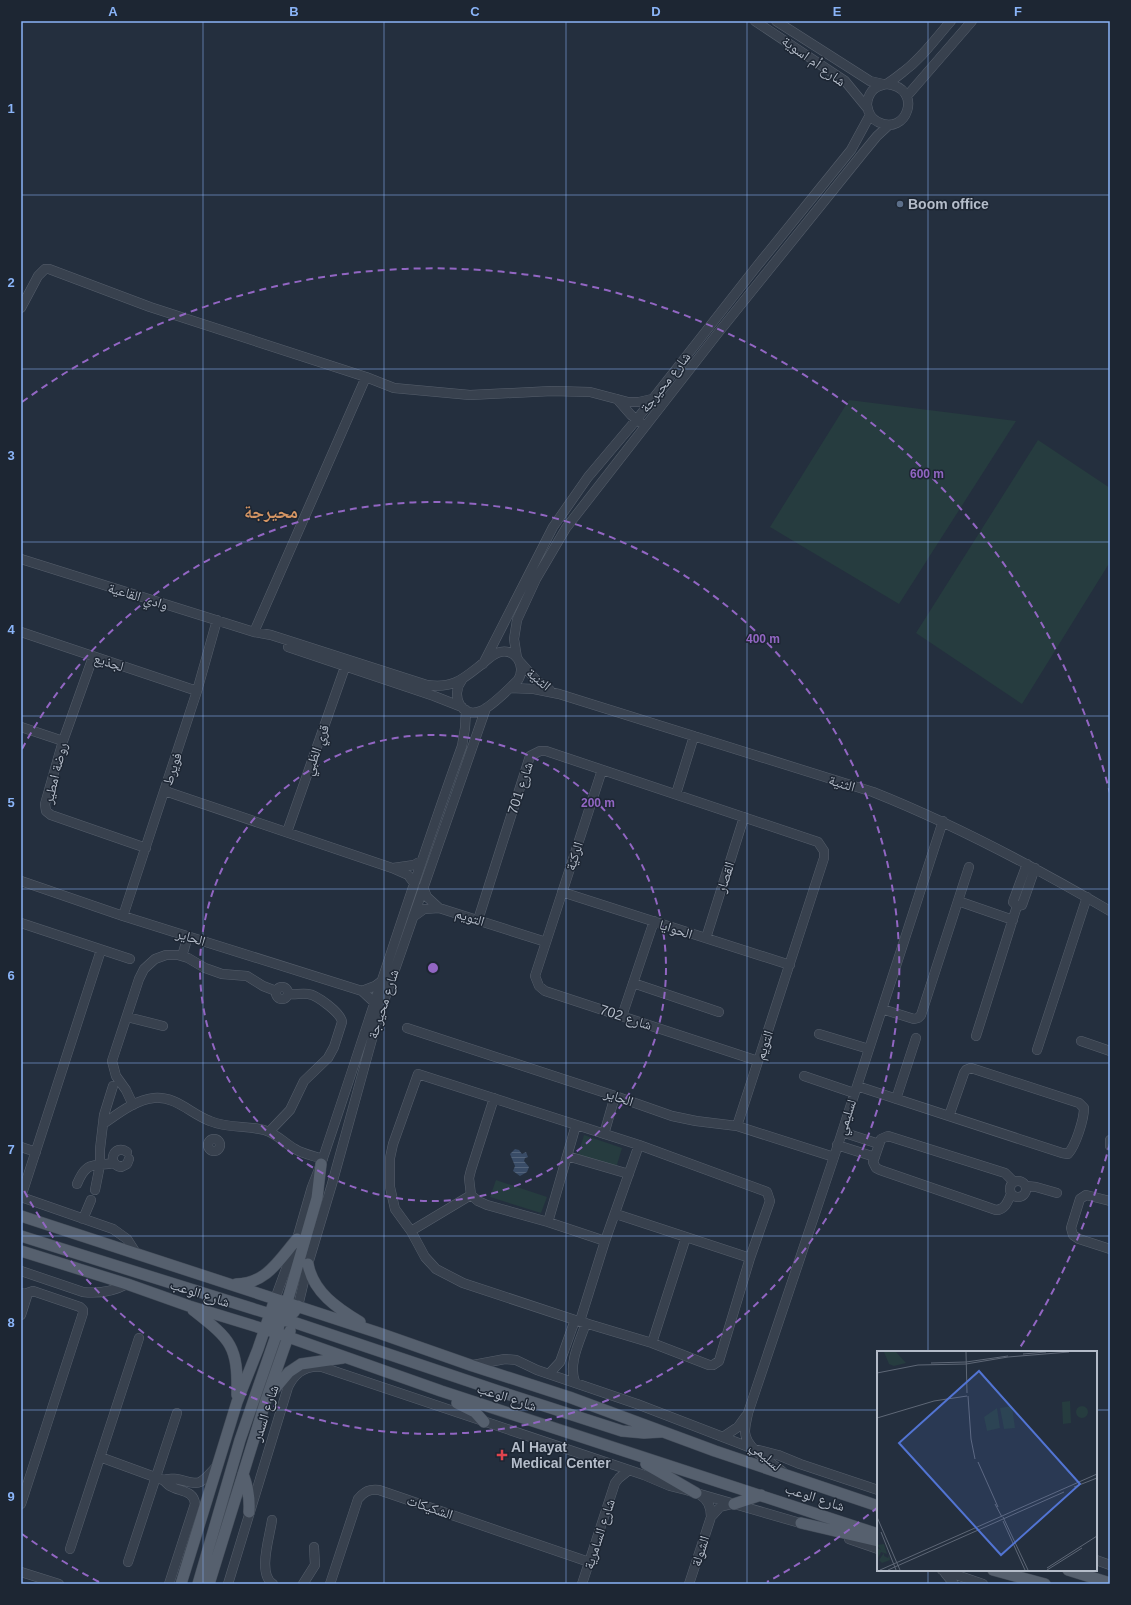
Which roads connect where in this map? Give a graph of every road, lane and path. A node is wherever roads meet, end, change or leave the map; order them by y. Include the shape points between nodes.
1 (755, 21) edge
2 (776, 21) edge
3 (951, 21) edge
4 (972, 21) edge
5 (885, 84) junction
6 (907, 96) junction
7 (869, 112) junction
8 (889, 125) junction
9 (21, 308) edge
10 (366, 377) junction
11 (617, 399) junction
12 (652, 399) junction
13 (636, 419) junction
14 (645, 425) junction
15 (21, 559) edge
16 (217, 620) junction
17 (21, 632) edge
18 (254, 632) junction
19 (93, 657) junction
20 (519, 660) junction
21 (483, 664) junction
22 (345, 667) junction
23 (462, 680) junction
24 (510, 688) junction
25 (197, 691) junction
26 (559, 694) junction
27 (486, 708) junction
28 (464, 709) junction
29 (21, 727) edge
30 (694, 736) junction
31 (63, 741) junction
32 (602, 770) junction
33 (165, 791) junction
34 (676, 794) junction
35 (744, 817) junction
36 (943, 821) junction
37 (287, 832) junction
38 (146, 848) junction
39 (421, 861) junction
40 (1031, 866) junction
41 (969, 867) dead end
42 (392, 868) junction
43 (21, 881) edge
44 (414, 883) junction
45 (423, 887) junction
46 (562, 892) junction
47 (1087, 898) junction
48 (958, 901) junction
49 (439, 908) junction
50 (1110, 911) edge
51 (124, 916) junction
52 (412, 918) junction
53 (478, 920) junction
54 (1013, 920) junction
55 (654, 921) junction
56 (21, 923) edge
57 (188, 936) junction
58 (706, 938) junction
59 (546, 942) junction
60 (101, 950) junction
61 (182, 956) junction
62 (130, 959) dead end
63 (790, 965) junction
64 (383, 980) junction
65 (632, 983) junction
66 (362, 991) junction
67 (376, 1004) junction
68 (882, 1009) junction
69 (719, 1012) dead end
70 (622, 1016) junction
71 (127, 1017) junction
72 (163, 1026) dead end
73 (407, 1028) dead end
74 (819, 1034) dead end
75 (976, 1036) dead end
76 (916, 1038) dead end
77 (1081, 1041) dead end
78 (869, 1049) junction
79 (1038, 1050) dead end
80 (1110, 1050) edge
81 (758, 1061) junction
82 (804, 1076) dead end
83 (113, 1086) dead end
84 (856, 1089) junction
85 (615, 1096) junction
86 (494, 1098) junction
87 (896, 1099) junction
88 (133, 1105) junction
89 (949, 1116) junction
90 (103, 1124) junction
91 (576, 1125) junction
92 (225, 1126) junction
93 (737, 1126) junction
94 (269, 1132) junction
95 (842, 1132) junction
96 (604, 1134) junction
97 (217, 1140) dead end
98 (1110, 1140) edge
99 (879, 1144) junction
100 (639, 1145) junction
101 (837, 1145) junction
102 (1110, 1146) edge
103 (21, 1147) edge
104 (36, 1152) junction
105 (567, 1156) junction
106 (834, 1157) junction
107 (875, 1157) junction
108 (322, 1161) junction
109 (114, 1163) junction
110 (100, 1165) junction
111 (629, 1174) junction
112 (1014, 1182) junction
113 (77, 1184) dead end
114 (1026, 1186) junction
115 (95, 1190) dead end
116 (1057, 1193) dead end
117 (1011, 1194) junction
118 (471, 1195) junction
119 (21, 1197) edge
120 (91, 1200) dead end
121 (1110, 1201) edge
122 (616, 1214) junction
123 (21, 1216) edge
124 (83, 1219) junction
125 (548, 1222) junction
126 (411, 1231) junction
127 (21, 1236) edge
128 (686, 1237) junction
129 (297, 1239) junction
130 (605, 1241) junction
131 (1110, 1249) edge
132 (21, 1251) edge
133 (136, 1253) junction
134 (750, 1258) junction
135 (308, 1264) junction
136 (21, 1271) edge
137 (221, 1281) junction
138 (127, 1284) junction
139 (25, 1293) edge
140 (275, 1299) junction
141 (287, 1303) junction
142 (189, 1306) junction
143 (298, 1306) junction
144 (270, 1314) junction
145 (21, 1315) edge
146 (284, 1319) junction
147 (580, 1321) junction
148 (265, 1329) junction
149 (277, 1333) junction
150 (379, 1333) junction
151 (288, 1337) junction
152 (139, 1338) dead end
153 (652, 1343) junction
154 (347, 1358) junction
155 (473, 1366) junction
156 (549, 1374) junction
157 (575, 1382) junction
158 (441, 1391) junction
159 (266, 1400) junction
160 (237, 1402) junction
161 (177, 1413) dead end
162 (748, 1413) junction
163 (484, 1422) junction
164 (666, 1432) junction
165 (724, 1437) junction
166 (754, 1449) junction
167 (624, 1452) junction
168 (100, 1457) junction
169 (607, 1462) junction
170 (216, 1467) junction
171 (629, 1470) junction
172 (243, 1474) junction
173 (787, 1475) junction
174 (160, 1478) junction
175 (615, 1483) junction
176 (877, 1490) edge
177 (696, 1493) junction
178 (761, 1495) junction
179 (21, 1504) edge
180 (734, 1504) junction
181 (877, 1506) edge
182 (249, 1512) junction
183 (711, 1517) junction
184 (272, 1520) dead end
185 (801, 1523) junction
186 (877, 1534) edge
187 (877, 1541) edge
188 (314, 1547) dead end
189 (877, 1548) edge
190 (70, 1549) dead end
191 (1097, 1560) edge
192 (128, 1562) dead end
193 (589, 1562) junction
194 (1110, 1564) edge
195 (943, 1571) edge
196 (945, 1571) edge
197 (998, 1571) edge
198 (1071, 1571) edge
199 (21, 1572) edge
200 (35, 1580) edge
201 (1108, 1582) edge
202 (980, 1583) edge
203 (59, 1584) edge
204 (169, 1584) edge
205 (181, 1584) edge
206 (198, 1584) edge
207 (209, 1584) edge
208 (228, 1584) edge
209 (273, 1584) edge
210 (303, 1584) edge
211 (330, 1584) edge
212 (582, 1584) edge
213 (690, 1584) edge
214 (954, 1584) edge
215 (963, 1584) edge
216 (1045, 1584) edge

1 - 7 street, شارع أم اسوية via 845,81
2 - 5 street, شارع أم اسوية via 870,81
3 - 5 street via 923,54
4 - 6 street
5 - 6 street via 899,87
5 - 7 street via 872,90 869,96
6 - 8 street via 909,102 906,115 896,124
7 - 8 street via 875,121
7 - 12 street, شارع محيرجة via 851,150
8 - 14 street, شارع محيرجة via 863,153
9 - 10 street via 38,276 45,269 49,269 150,307
10 - 11 street via 394,388 470,395 590,392
10 - 18 street
11 - 12 street via 639,402
11 - 13 street
12 - 13 street, شارع محيرجة
13 - 14 street
13 - 21 street, شارع محيرجة via 588,477 553,527
14 - 20 street, شارع محيرجة via 566,528 546,560 517,620 514,639
15 - 16 street, وادي القاعية
16 - 18 street, وادي القاعية
16 - 25 street, فويرط
17 - 19 street, لجذيع
18 - 22 street, وادي القاعية via 265,639
18 - 23 street, وادي القاعية via 271,635 427,685 442,686
19 - 25 street, لجذيع
19 - 31 street, روضة امطير
20 - 21 street via 512,654 498,652
20 - 24 street via 522,672
20 - 26 street, الثنية via 537,681
21 - 23 street
22 - 28 street, وادي القاعية via 434,696
22 - 37 street, قري الظبي
23 - 28 street, شارع محيرجة via 458,685 456,697
24 - 26 street, الثنية
24 - 27 street
25 - 33 street, فويرط
26 - 30 street, الثنية
27 - 28 street via 477,712
27 - 45 street, شارع محيرجة
28 - 39 street, شارع محيرجة via 465,728 462,746
29 - 31 street
30 - 34 street
30 - 36 street, الثنية via 873,792
31 - 38 street, روضة امطير via 45,804 46,810 51,815
32 - 34 street, شارع 701
32 - 46 street, الركيّة
32 - 53 street, شارع 701 via 546,751 530,756
33 - 37 street
33 - 38 street, فويرط
34 - 35 street, شارع 701
35 - 58 street, القصار
35 - 63 street, شارع 701 via 816,840 824,851 824,858
36 - 40 street, الثنية
36 - 68 street, لسليمي
37 - 42 street
38 - 51 street, فويرط
39 - 42 street via 414,865
39 - 44 street, شارع محيرجة
40 - 47 street, الثنية
40 - 54 street via 1014,899 1013,902 1017,906
41 - 48 street
42 - 44 street via 408,875
43 - 51 street, الحاير
44 - 64 street, شارع محيرجة
45 - 49 street, التويم via 427,897
45 - 52 street, شارع محيرجة
46 - 55 street, الحوايا
46 - 59 street, الركيّة
47 - 50 street, الثنية
47 - 79 street
48 - 54 street
48 - 68 street via 921,1015 914,1019
49 - 52 street, التويم via 424,909
49 - 53 street, التويم
51 - 57 street, الحاير
52 - 135 street, شارع محيرجة via 377,1021
53 - 59 street, التويم
54 - 75 street
55 - 58 street, الحوايا
55 - 65 street
56 - 60 street
57 - 61 street
57 - 66 street, الحاير
58 - 63 street, الحوايا
59 - 70 street, شارع 702 via 535,976 539,986 545,991
60 - 62 street
60 - 104 street
61 - 71 street via 161,956 147,965 139,979
61 - 94 street via 222,974 247,976 276,991 276,995 281,999 285,999 288,994 314,996 339,1015 342,1022 328,1058 304,1081 290,1110
63 - 81 street, التويم
64 - 66 street
64 - 67 street, شارع محيرجة
65 - 69 street
65 - 70 street
66 - 67 street, الحاير
67 - 108 street, شارع محيرجة
68 - 78 street, لسليمي
70 - 81 street, شارع 702
71 - 72 street
71 - 88 street via 114,1052 112,1066
73 - 85 street, الحاير
74 - 78 street
76 - 87 street
77 - 80 street
78 - 84 street, لسليمي
81 - 93 street, التويم
82 - 84 street
83 - 90 street
84 - 87 street
84 - 95 street, لسليمي
85 - 93 street, الحاير via 672,1116
85 - 96 street
86 - 91 street
86 - 118 street via 471,1170
86 - 126 street via 420,1074 417,1076 393,1144 390,1165 390,1187 395,1209
87 - 89 street
88 - 90 street
88 - 92 street via 154,1098 167,1099 202,1118
89 - 89 street via 1068,1154 1072,1149 1084,1108 1079,1102 971,1068 964,1073
90 - 110 street
91 - 96 street
91 - 105 street
92 - 94 street
92 - 97 street
93 - 106 street, الحاير
94 - 108 street
95 - 99 street
95 - 101 street, لسليمي
96 - 100 street
98 - 102 street
99 - 107 street
99 - 112 street via 882,1137 888,1136 1005,1173
100 - 111 street
100 - 134 street via 767,1192 770,1201
101 - 106 street, لسليمي
101 - 107 street
103 - 104 street
104 - 119 street
105 - 111 street
105 - 125 street
106 - 162 street, لسليمي
107 - 117 street via 874,1166 880,1170 992,1209 1000,1210 1005,1207
108 - 129 street, شارع محيرجة
108 - 141 main road via 317,1198
109 - 109 street via 112,1157 115,1152 120,1150 128,1156 127,1164 121,1167
109 - 110 street
110 - 113 street via 86,1168
110 - 115 street
111 - 122 street
112 - 114 street via 1020,1181
112 - 117 street via 1010,1186
114 - 116 street
114 - 117 street via 1026,1192 1022,1197 1016,1198
118 - 125 street via 478,1201
118 - 126 street
119 - 124 street
120 - 124 street
121 - 131 street via 1086,1195 1080,1199 1071,1228 1073,1235 1079,1239
122 - 128 street
122 - 130 street
123 - 133 main road, شارع الوعب
124 - 133 street via 113,1229
125 - 130 street
126 - 147 street via 425,1257 436,1269 451,1278
127 - 144 main road
128 - 134 street
128 - 153 street
129 - 137 main road via 269,1271 257,1280 241,1284
129 - 140 street, شارع محيرجة
130 - 147 street
132 - 138 main road, شارع الوعب
133 - 137 main road, شارع الوعب
134 - 153 street via 719,1361 709,1365
135 - 143 street, شارع محيرجة
135 - 150 main road via 314,1282 331,1302
136 - 138 street via 83,1292 110,1292
137 - 140 main road, شارع الوعب
138 - 142 main road, شارع الوعب
139 - 145 street
139 - 179 street via 33,1291 80,1307 83,1313
140 - 141 main road, شارع الوعب
140 - 144 main road, شارع السدر
140 - 146 main road via 281,1307
141 - 143 main road, شارع الوعب
141 - 146 main road
142 - 148 main road, شارع الوعب
142 - 160 main road via 221,1333 231,1346 237,1366
143 - 146 main road via 293,1314
143 - 150 main road, شارع الوعب
144 - 146 main road
144 - 148 main road, شارع السدر
146 - 148 main road via 271,1322
146 - 149 main road
146 - 151 main road, شارع السدر
146 - 164 main road via 622,1430
147 - 153 street
147 - 156 street via 560,1362
147 - 157 street via 573,1363
148 - 149 main road, شارع الوعب
148 - 160 main road, شارع السدر
149 - 151 main road, شارع الوعب
149 - 206 main road via 240,1440
150 - 155 main road, شارع الوعب
151 - 154 main road, شارع الوعب
151 - 159 main road, شارع السدر
152 - 168 street
154 - 158 main road, شارع الوعب
154 - 159 main road via 308,1362 294,1367
155 - 156 street, شارع الوعب via 510,1359
155 - 164 main road, شارع الوعب via 570,1397
156 - 157 street, شارع الوعب
157 - 165 street, شارع الوعب
158 - 163 main road via 451,1400 475,1412
158 - 167 main road, شارع الوعب
159 - 172 main road, شارع السدر
160 - 170 main road, شارع السدر
161 - 174 street
162 - 165 street, لسليمي via 738,1427
162 - 166 street, لسليمي via 746,1434
163 - 169 street, شارع الوعب
163 - 182 street, شارع السدر via 322,1368 305,1368 292,1379 288,1387
164 - 173 main road, شارع الوعب
165 - 166 street, شارع الوعب
166 - 173 street, لسليمي
166 - 176 street, شارع الوعب
167 - 177 main road
167 - 178 main road, شارع الوعب
168 - 174 street
168 - 190 street
169 - 171 street, شارع الوعب
169 - 175 street, شارع السامرية via 614,1470
170 - 174 street via 200,1482
170 - 205 main road, شارع السدر via 206,1508
171 - 175 street, شارع السامرية
171 - 177 street, شارع الوعب
172 - 182 main road via 248,1486
172 - 207 main road, شارع السدر
173 - 181 main road, شارع الوعب
174 - 192 street
174 - 204 street via 171,1487 192,1495 196,1504
175 - 193 street, شارع السامرية
177 - 180 street, شارع الوعب
177 - 183 street, الشولة via 708,1502
178 - 180 main road
178 - 186 main road, شارع الوعب
180 - 183 street, الشولة via 720,1507
180 - 185 street, شارع الوعب
182 - 208 street, شارع السدر
183 - 213 street, الشولة
184 - 209 street via 264,1566 267,1577
185 - 187 main road
185 - 189 street, شارع الوعب
188 - 210 street via 316,1565
191 - 194 street
193 - 211 street, الشكيكات via 379,1490 371,1490 366,1491 358,1499
193 - 212 street, شارع السامرية
195 - 214 street
196 - 202 street
197 - 216 main road
198 - 201 main road
199 - 200 street
200 - 203 street
202 - 215 street

